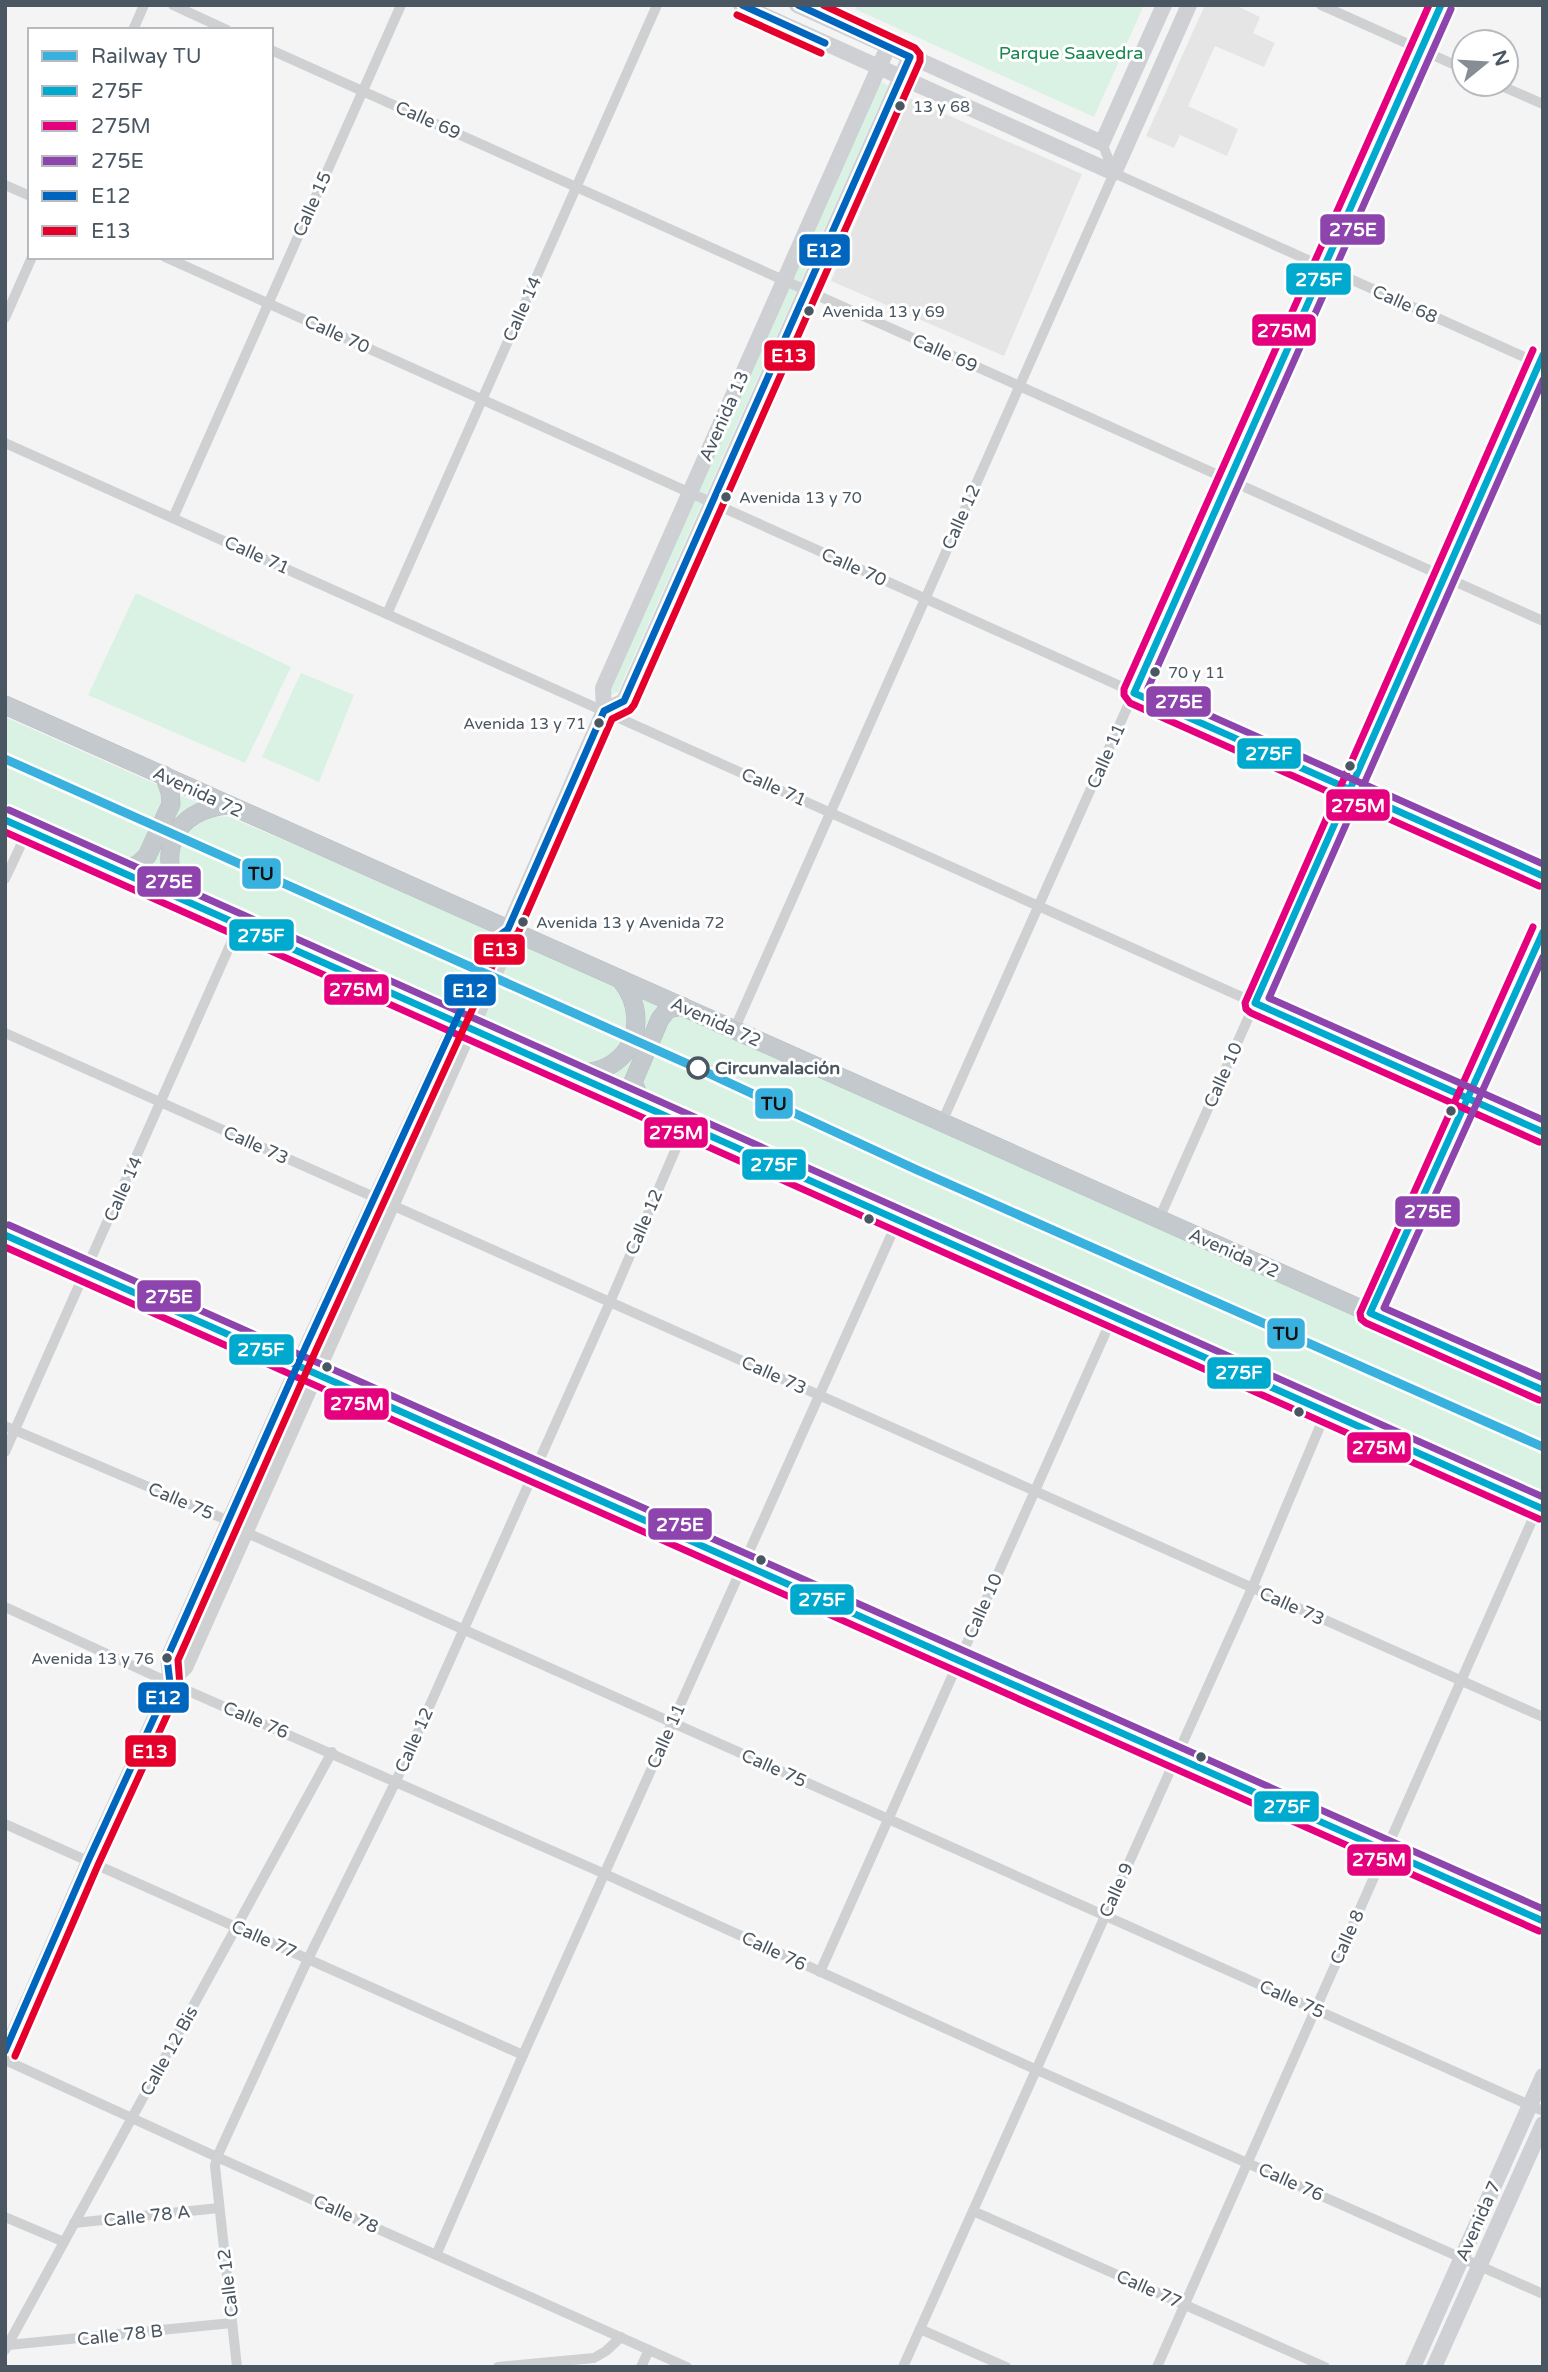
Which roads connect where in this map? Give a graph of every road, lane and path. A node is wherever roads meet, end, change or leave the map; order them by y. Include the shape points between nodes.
1 (144, 5) edge
2 (173, 5) edge
3 (401, 5) edge
4 (657, 5) edge
5 (741, 5) edge
6 (797, 5) edge
7 (1164, 5) edge
8 (1189, 5) edge
9 (1321, 5) edge
10 (1441, 5) edge
11 (134, 28) edge
12 (223, 28) edge
13 (888, 47) junction
14 (1421, 50) junction
15 (273, 51) edge
16 (910, 57) junction
17 (1450, 63) edge
18 (879, 67) junction
19 (901, 77) junction
20 (363, 91) junction
21 (1520, 94) edge
22 (1543, 104) edge
23 (1102, 143) junction
24 (1114, 173) junction
25 (5, 185) edge
26 (576, 187) junction
27 (28, 195) edge
28 (31, 259) edge
29 (169, 259) edge
30 (1324, 267) junction
31 (785, 280) junction
32 (806, 290) junction
33 (268, 304) junction
34 (5, 318) edge
35 (1541, 361) edge
36 (1020, 386) junction
37 (482, 400) junction
38 (5, 443) edge
39 (1229, 480) junction
40 (690, 493) junction
41 (712, 503) junction
42 (173, 518) junction
43 (1444, 577) junction
44 (925, 599) junction
45 (387, 614) junction
46 (1543, 621) edge
47 (1134, 693) junction
48 (5, 705) edge
49 (604, 711) junction
50 (164, 775) junction
51 (1350, 789) junction
52 (227, 805) junction
53 (830, 813) junction
54 (5, 820) edge
55 (27, 830) junction
56 (119, 871) junction
57 (1543, 876) edge
58 (5, 879) edge
59 (183, 900) junction
60 (1039, 906) junction
61 (239, 925) junction
62 (508, 929) junction
63 (1543, 931) edge
64 (619, 978) junction
65 (1255, 1003) junction
66 (682, 1006) junction
67 (463, 1025) junction
68 (734, 1030) junction
69 (5, 1033) edge
70 (572, 1074) junction
71 (1468, 1099) junction
72 (162, 1102) junction
73 (643, 1106) junction
74 (942, 1122) junction
75 (685, 1125) junction
76 (1543, 1132) edge
77 (376, 1198) junction
78 (392, 1206) junction
79 (1159, 1219) junction
80 (898, 1220) junction
81 (5, 1235) edge
82 (86, 1271) junction
83 (610, 1302) junction
84 (1370, 1313) junction
85 (1112, 1316) junction
86 (298, 1366) junction
87 (317, 1374) junction
88 (1543, 1390) edge
89 (819, 1395) junction
90 (1326, 1412) junction
91 (10, 1428) edge
92 (5, 1452) edge
93 (534, 1471) junction
94 (1034, 1491) junction
95 (1540, 1508) edge
96 (229, 1521) junction
97 (245, 1532) junction
98 (743, 1564) junction
99 (1252, 1588) junction
100 (5, 1607) edge
101 (463, 1630) junction
102 (958, 1660) junction
103 (1461, 1681) junction
104 (170, 1683) junction
105 (1543, 1717) edge
106 (671, 1724) junction
107 (332, 1752) junction
108 (1176, 1757) junction
109 (396, 1781) junction
110 (888, 1818) junction
111 (5, 1824) edge
112 (1385, 1850) junction
113 (88, 1861) junction
114 (605, 1874) junction
115 (1105, 1915) junction
116 (1543, 1921) edge
117 (237, 1927) junction
118 (309, 1959) junction
119 (820, 1972) junction
120 (1315, 2009) junction
121 (5, 2052) edge
122 (523, 2055) junction
123 (5, 2060) edge
124 (1037, 2070) junction
125 (1543, 2076) edge
126 (1536, 2108) edge
127 (132, 2118) junction
128 (1543, 2124) edge
129 (217, 2157) junction
130 (1247, 2162) junction
131 (219, 2208) junction
132 (973, 2211) junction
133 (5, 2217) edge
134 (75, 2224) junction
135 (64, 2242) junction
136 (437, 2253) junction
137 (1462, 2258) junction
138 (1479, 2265) junction
139 (1543, 2294) edge
140 (1185, 2304) junction
141 (232, 2323) junction
142 (920, 2329) junction
143 (621, 2337) junction
144 (7, 2348) edge
145 (649, 2350) junction
146 (237, 2367) edge
147 (498, 2367) edge
148 (641, 2367) edge
149 (687, 2367) edge
150 (903, 2367) edge
151 (1006, 2367) edge
152 (1157, 2367) edge
153 (1325, 2367) edge
154 (1413, 2367) edge
155 (1434, 2367) edge

1 - 11 street
2 - 12 street
3 - 20 street, Calle 15
4 - 26 street, Calle 14
5 - 18 main road, Calle 68
6 - 13 main road
7 - 23 main road
8 - 24 main road, Calle 12
9 - 14 street
10 - 14 street, Calle 11
13 - 16 main road
13 - 18 main road, Avenida 13
14 - 17 street
14 - 30 street, Calle 11
15 - 20 street, Calle 69
16 - 19 main road, Avenida 13
16 - 23 main road
18 - 19 main road, Calle 68
18 - 31 main road, Avenida 13
19 - 24 main road, Calle 68
19 - 32 main road, Avenida 13
20 - 26 street, Calle 69
20 - 33 street, Calle 15
21 - 22 street
23 - 24 street
24 - 30 street, Calle 68
24 - 36 street, Calle 12
25 - 27 street
26 - 31 street, Calle 69
26 - 37 street, Calle 14
28 - 34 street
29 - 33 street, Calle 70
30 - 35 street, Calle 68
30 - 39 street, Calle 11
31 - 32 street, Calle 69
31 - 40 main road, Avenida 13
32 - 36 street, Calle 69
32 - 41 main road, Avenida 13
33 - 37 street, Calle 70
33 - 42 street, Calle 15
35 - 43 street, Calle 10
36 - 39 street, Calle 69
36 - 44 street, Calle 12
37 - 40 street, Calle 70
37 - 45 street, Calle 14
38 - 42 street, Calle 71
39 - 43 street, Calle 69
39 - 47 street, Calle 11
40 - 41 street, Calle 70
40 - 49 main road, Avenida 13 via 603,688
41 - 44 street, Calle 70
41 - 49 main road, Avenida 13 via 624,701
42 - 45 street, Calle 71
43 - 46 street, Calle 69
43 - 51 street, Calle 10
44 - 47 street, Calle 70
44 - 53 street, Calle 12
45 - 49 street, Calle 71
47 - 51 street, Calle 70
47 - 60 street, Calle 11
48 - 50 highway, Avenida 72
49 - 53 street, Calle 71
49 - 62 main road, Avenida 13
50 - 52 highway, Avenida 72
50 - 56 highway via 171,804 148,856
51 - 57 street, Calle 70
51 - 65 street, Calle 10
52 - 59 highway via 194,814 175,836 169,868
52 - 62 highway, Avenida 72
53 - 60 street, Calle 71
53 - 68 street, Calle 12
54 - 55 highway
55 - 56 highway
55 - 58 street
56 - 59 highway
59 - 61 highway
60 - 65 street, Calle 71
60 - 74 street, Calle 11
61 - 67 highway
61 - 72 street, Calle 14
62 - 64 highway, Avenida 72
62 - 67 main road, Avenida 13 via 493,940
63 - 71 street
64 - 66 highway, Avenida 72
64 - 70 highway via 636,1010 632,1040 615,1063
65 - 71 street, Calle 71
65 - 79 street, Calle 10
66 - 68 highway, Avenida 72
66 - 73 highway via 668,1009 660,1018 638,1071 635,1092
67 - 70 highway
67 - 77 street, Avenida 13
67 - 78 street, Avenida 13
68 - 74 highway, Avenida 72
69 - 72 street, Calle 73
70 - 73 highway
71 - 76 street, Calle 71
71 - 84 street
72 - 77 street, Calle 73
72 - 82 street, Calle 14
73 - 75 highway
74 - 79 highway, Avenida 72
75 - 80 highway
75 - 83 street, Calle 12
77 - 78 street, Calle 73
77 - 86 street, Avenida 13
78 - 83 street, Calle 73
78 - 87 street, Avenida 13
79 - 84 highway, Avenida 72
80 - 85 highway
80 - 89 street, Calle 11
81 - 82 street
82 - 86 street
82 - 91 street, Calle 14
83 - 89 street, Calle 73
83 - 93 street, Calle 12
84 - 88 highway, Avenida 72
85 - 90 highway
85 - 94 street, Calle 10
86 - 87 street
86 - 96 street, Avenida 13
87 - 93 street
87 - 97 street, Avenida 13
89 - 94 street, Calle 73
89 - 98 street, Calle 11
90 - 95 highway
90 - 99 street, Calle 9
91 - 92 street, Calle 14
91 - 96 street, Calle 75
93 - 98 street
93 - 101 street, Calle 12
94 - 99 street, Calle 73
94 - 102 street, Calle 10
95 - 103 street, Calle 8
96 - 97 street, Calle 75
96 - 104 street, Avenida 13 via 167,1658
97 - 101 street, Calle 75
97 - 104 street, Avenida 13 via 186,1668
98 - 102 street
98 - 106 street, Calle 11
99 - 103 street, Calle 73
99 - 108 street, Calle 9
100 - 104 street, Calle 76
101 - 106 street, Calle 75
101 - 109 street, Calle 12
102 - 108 street
102 - 110 street, Calle 10
103 - 105 street, Calle 73
103 - 112 street, Calle 8
104 - 107 street, Calle 76
104 - 113 street, Avenida 13
106 - 110 street, Calle 75
106 - 114 street, Calle 11
107 - 109 street, Calle 76
107 - 117 street, Calle 12 Bis
108 - 112 street
108 - 115 street, Calle 9
109 - 114 street, Calle 76
109 - 118 street, Calle 12
110 - 115 street, Calle 75
110 - 119 street, Calle 10
111 - 113 street, Calle 77
112 - 116 street
112 - 120 street, Calle 8
113 - 117 street, Calle 77
113 - 121 street, Avenida 13
114 - 119 street, Calle 76
114 - 122 street, Calle 11
115 - 120 street, Calle 75
115 - 124 street, Calle 9
117 - 118 street, Calle 77
117 - 127 street, Calle 12 Bis
118 - 122 street, Calle 77
118 - 129 street, Calle 12
119 - 124 street, Calle 76
120 - 126 street, Calle 75
120 - 130 street, Calle 8
122 - 136 street, Calle 11
123 - 127 street, Calle 78
124 - 130 street, Calle 76
124 - 132 street, Calle 9
125 - 126 main road, Avenida 7
126 - 137 main road, Avenida 7
127 - 129 street, Calle 78
127 - 134 street, Calle 12 Bis
128 - 138 main road, Avenida 7
129 - 131 street, Calle 12
129 - 136 street, Calle 78
130 - 137 street, Calle 76
130 - 140 street, Calle 8
131 - 134 street, Calle 78 A
131 - 141 street, Calle 12
132 - 140 street, Calle 77
132 - 142 street, Calle 9
133 - 135 street
134 - 135 street, Calle 12 Bis
135 - 144 street, Calle 12 Bis
136 - 143 street, Calle 78
137 - 138 street, Calle 76
137 - 154 main road, Avenida 7
138 - 139 street, Calle 76
138 - 155 main road, Avenida 7
140 - 152 street, Calle 8
140 - 153 street, Calle 77
141 - 144 street, Calle 78 B
141 - 146 street, Calle 12
142 - 150 street, Calle 9
142 - 151 street
143 - 145 street, Calle 78
143 - 147 street via 594,2358
145 - 148 street
145 - 149 street, Calle 78

